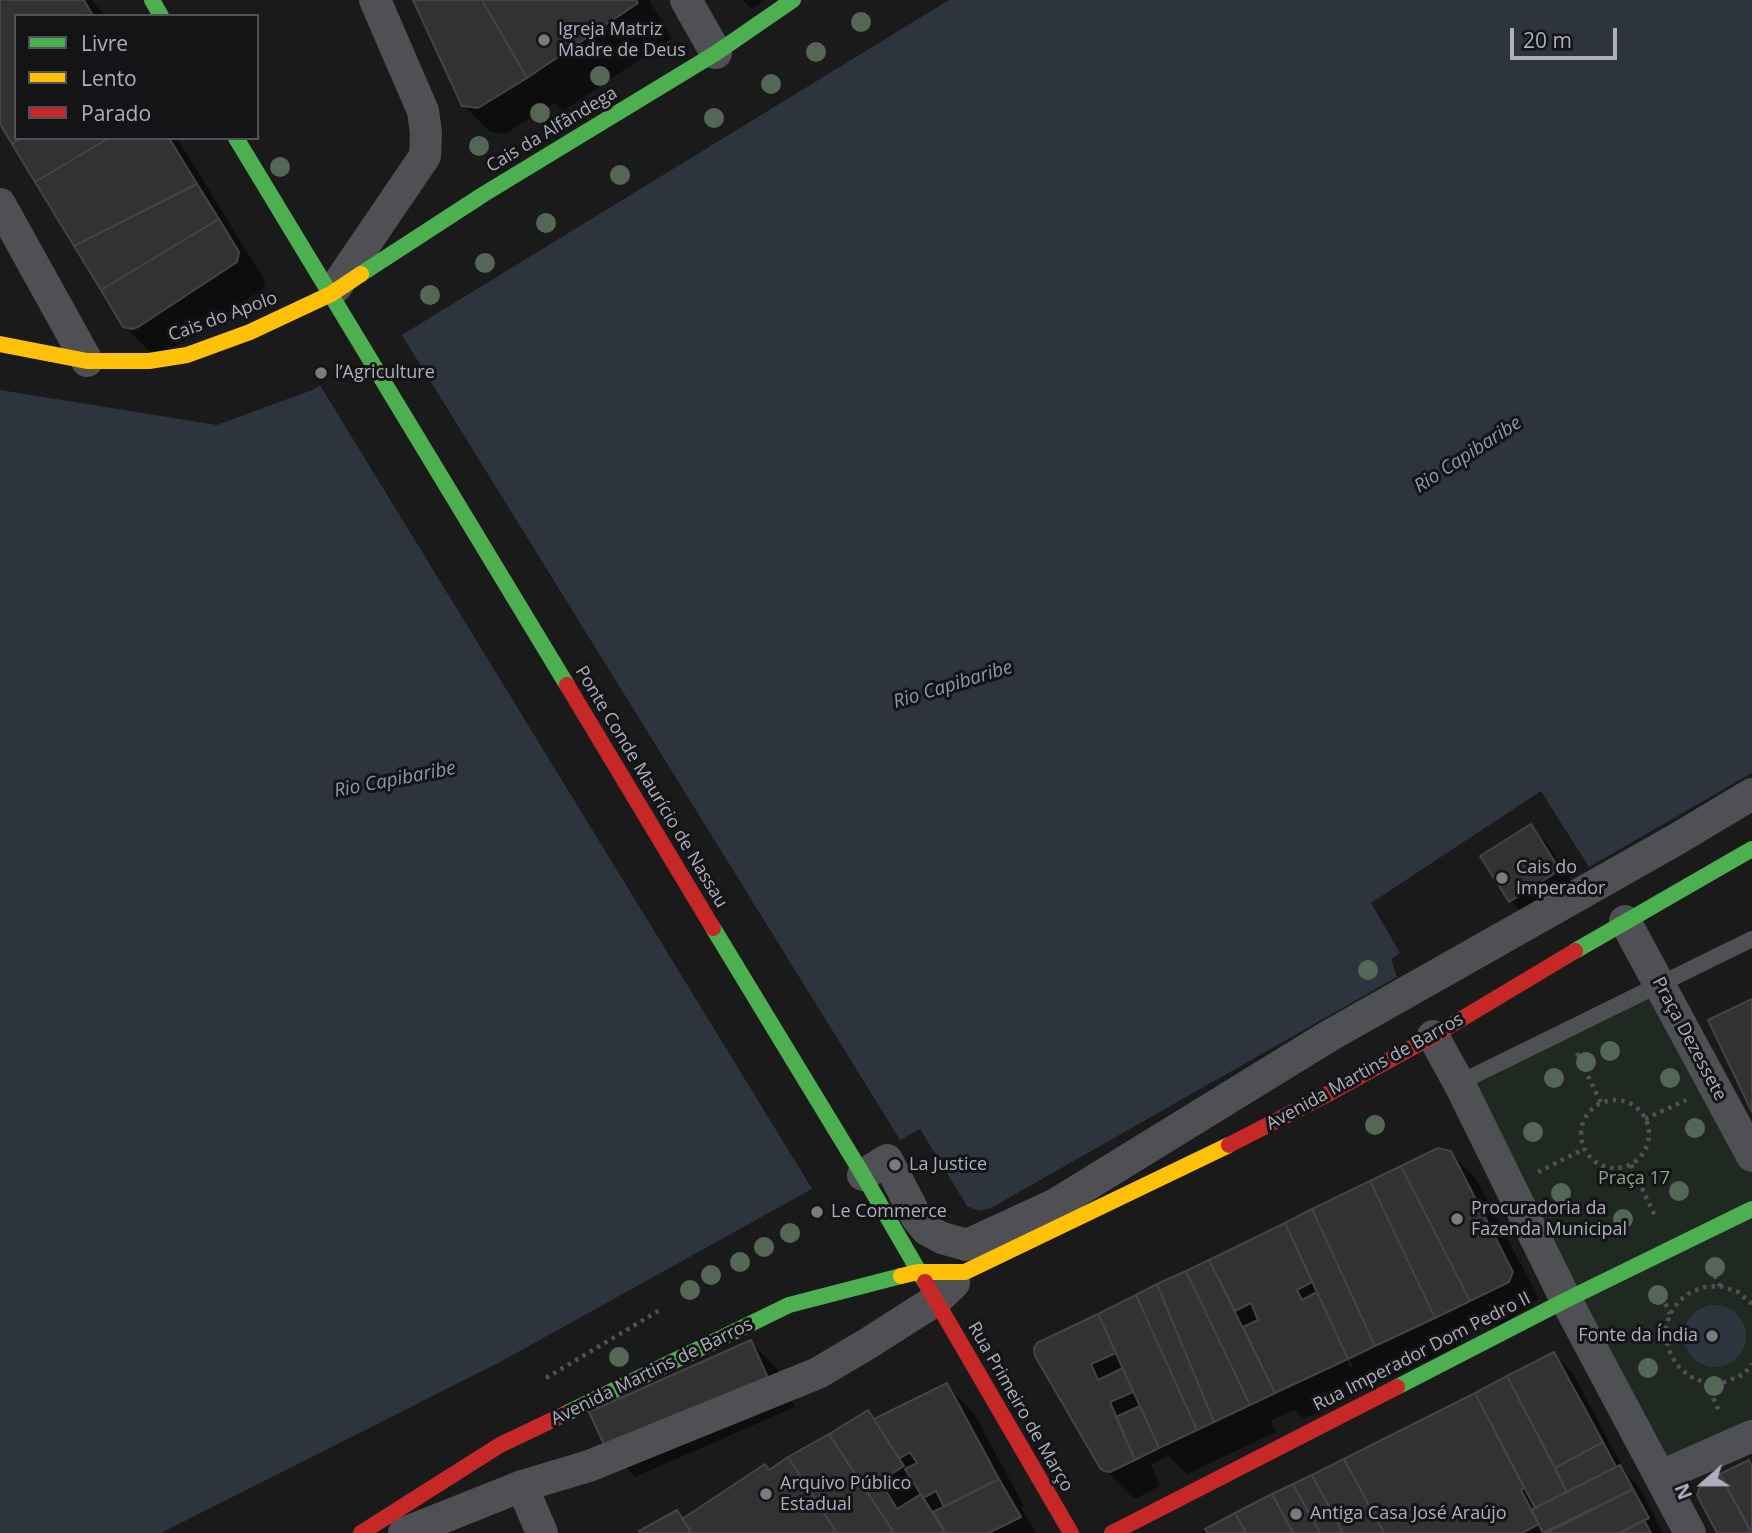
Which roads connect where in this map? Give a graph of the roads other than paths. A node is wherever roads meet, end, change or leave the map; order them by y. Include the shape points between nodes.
1 (375, 0) edge
2 (686, 0) edge
3 (793, 0) edge
4 (716, 53) junction
5 (237, 140) edge
6 (0, 204) edge
7 (331, 294) junction
8 (0, 344) edge
9 (87, 361) junction
10 (1752, 794) edge
11 (1752, 849) edge
12 (1625, 921) junction
13 (1752, 939) edge
14 (1660, 986) junction
15 (1433, 1035) junction
16 (1459, 1083) junction
17 (1752, 1156) edge
18 (863, 1175) junction
19 (1752, 1209) edge
20 (918, 1272) junction
21 (965, 1272) junction
22 (936, 1300) junction
23 (1566, 1300) junction
24 (1752, 1436) edge
25 (1661, 1476) junction
26 (522, 1486) junction
27 (361, 1533) edge
28 (404, 1533) edge
29 (542, 1533) edge
30 (1071, 1533) edge
31 (1112, 1533) edge
32 (1690, 1533) edge

1 - 7 street via 423,111 425,156
2 - 4 street
3 - 4 main road, Cais da Alfândega
4 - 7 main road, Cais da Alfândega via 484,194
5 - 7 main road, Ponte Conde Maurício de Nassau
6 - 9 street
7 - 9 main road, Cais do Apolo via 187,355
7 - 18 main road, Ponte Conde Maurício de Nassau
8 - 9 main road, Cais do Apolo
10 - 18 street via 1329,1036 1056,1204 967,1245 928,1230 887,1160
11 - 12 main road, Avenida Martins de Barros
12 - 14 street, Praça Dezessete
12 - 15 main road, Avenida Martins de Barros
13 - 14 lane
14 - 16 lane
14 - 17 street, Praça Dezessete
15 - 16 street
15 - 21 main road, Avenida Martins de Barros via 1195,1163
16 - 23 street
18 - 20 main road, Ponte Conde Maurício de Nassau
19 - 23 main road, Rua Imperador Dom Pedro II
20 - 21 main road, Avenida Martins de Barros
20 - 22 main road, Ponte Conde Maurício de Nassau
20 - 27 main road, Avenida Martins de Barros via 789,1305 500,1446
21 - 22 street, Avenida Martins de Barros
22 - 26 street, Avenida Martins de Barros via 818,1373 589,1466
22 - 30 main road, Rua Primeiro de Março
23 - 25 street
23 - 31 main road, Rua Imperador Dom Pedro II
24 - 25 street
25 - 32 street
26 - 28 street, Avenida Martins de Barros
26 - 29 street

